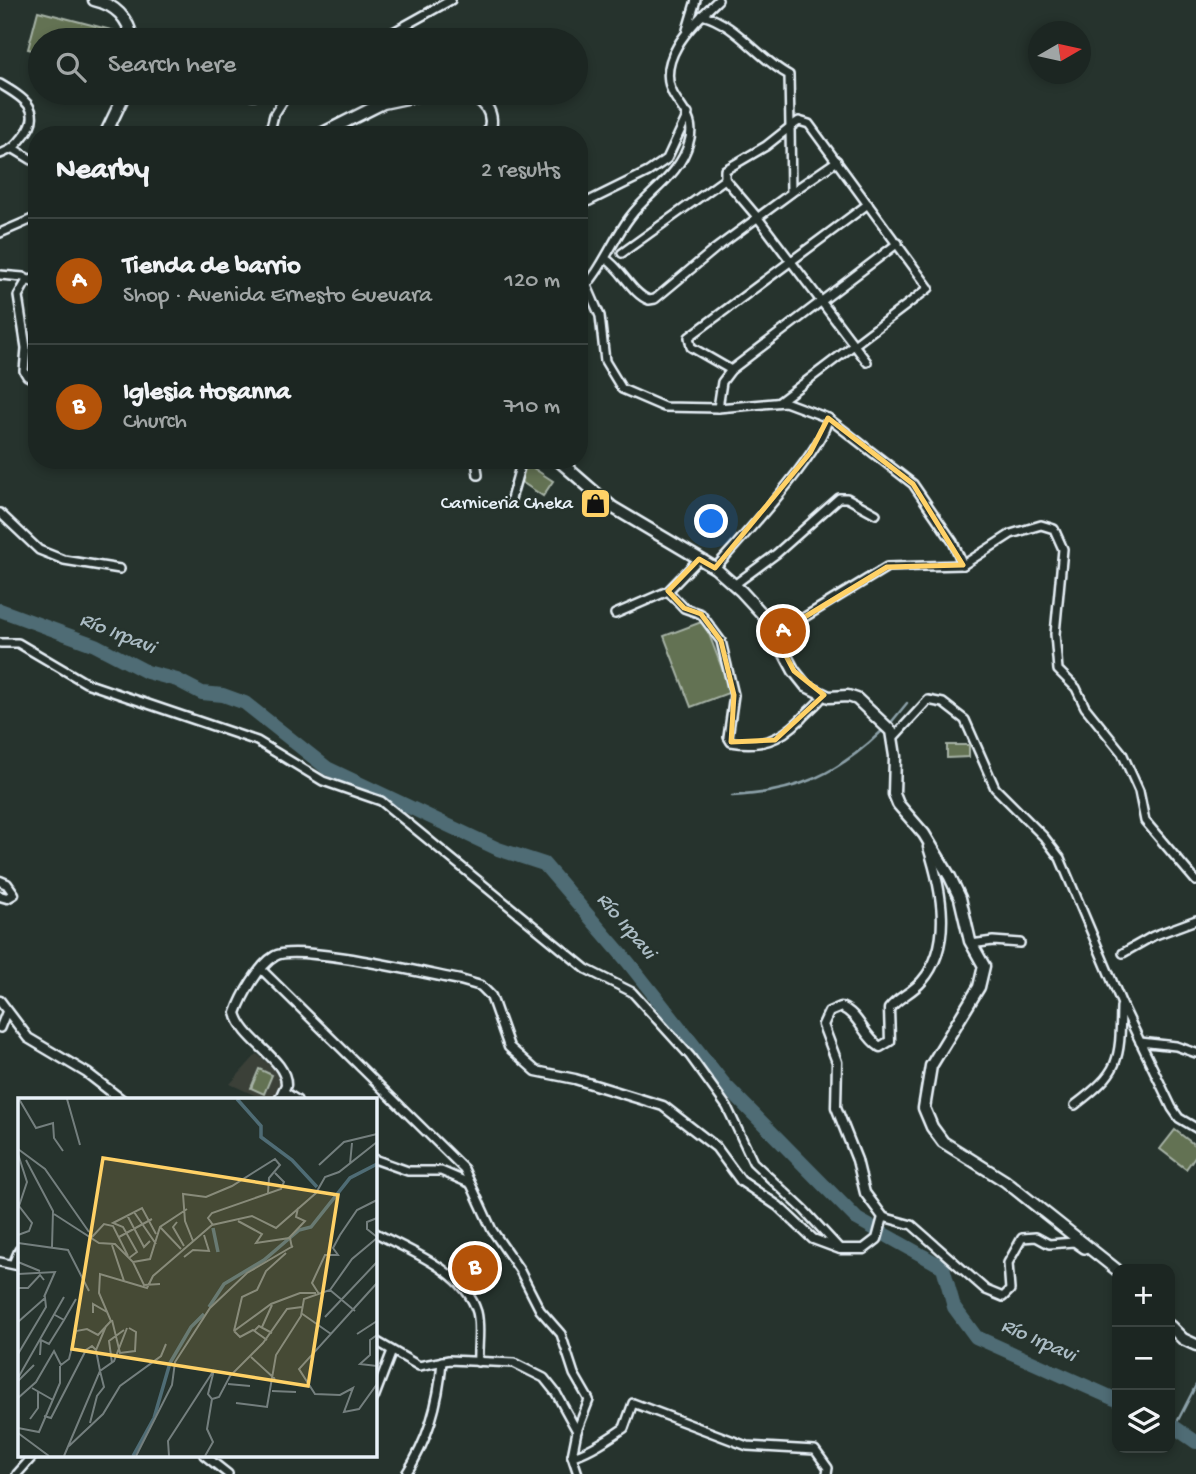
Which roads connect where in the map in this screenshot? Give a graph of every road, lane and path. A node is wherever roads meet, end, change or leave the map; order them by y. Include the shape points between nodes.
1 (94, 0) edge
2 (451, 0) edge
3 (696, 0) edge
4 (718, 0) edge
5 (702, 15) junction
6 (128, 28) edge
7 (401, 28) edge
8 (687, 31) junction
9 (0, 84) edge
10 (28, 103) edge
11 (29, 105) edge
12 (119, 105) edge
13 (280, 105) edge
14 (376, 105) edge
15 (485, 105) edge
16 (688, 113) junction
17 (31, 126) edge
18 (109, 126) edge
19 (271, 126) edge
20 (335, 126) edge
21 (490, 126) edge
22 (790, 127) junction
23 (28, 132) edge
24 (14, 149) junction
25 (0, 154) edge
26 (28, 158) edge
27 (837, 161) junction
28 (724, 179) junction
29 (791, 192) junction
30 (588, 202) edge
31 (868, 204) junction
32 (758, 218) junction
33 (28, 221) edge
34 (0, 233) edge
35 (898, 243) junction
36 (622, 253) dead end
37 (606, 259) junction
38 (790, 260) junction
39 (0, 275) edge
40 (28, 280) edge
41 (588, 284) edge
42 (28, 285) edge
43 (588, 287) edge
44 (822, 302) junction
45 (853, 344) junction
46 (867, 362) dead end
47 (731, 370) junction
48 (28, 376) edge
49 (779, 402) junction
50 (718, 408) junction
51 (828, 418) junction
52 (477, 469) edge
53 (519, 469) edge
54 (568, 469) edge
55 (478, 475) dead end
56 (511, 499) dead end
57 (0, 513) edge
58 (876, 514) dead end
59 (699, 559) junction
60 (962, 565) junction
61 (715, 568) junction
62 (120, 569) dead end
63 (734, 585) junction
64 (668, 592) junction
65 (615, 614) dead end
66 (775, 635) junction
67 (0, 643) edge
68 (824, 695) junction
69 (892, 735) junction
70 (924, 834) junction
71 (0, 881) edge
72 (1196, 881) edge
73 (0, 896) edge
74 (1196, 920) edge
75 (1020, 943) dead end
76 (971, 944) junction
77 (1123, 953) dead end
78 (261, 970) junction
79 (0, 1001) edge
80 (1121, 1002) junction
81 (6, 1013) junction
82 (0, 1028) edge
83 (1140, 1042) junction
84 (1196, 1053) edge
85 (281, 1095) edge
86 (119, 1098) edge
87 (1075, 1105) dead end
88 (1196, 1128) edge
89 (376, 1160) edge
90 (470, 1183) junction
91 (883, 1220) junction
92 (376, 1233) edge
93 (840, 1250) junction
94 (0, 1262) edge
95 (16, 1265) edge
96 (1112, 1266) edge
97 (1112, 1267) edge
98 (1171, 1327) edge
99 (376, 1341) edge
100 (1196, 1345) edge
101 (392, 1351) junction
102 (442, 1361) junction
103 (478, 1362) junction
104 (376, 1393) edge
105 (577, 1431) junction
106 (33, 1456) edge
107 (205, 1456) edge
108 (572, 1456) junction
109 (17, 1474) edge
110 (228, 1474) edge
111 (406, 1474) edge
112 (578, 1474) edge
113 (827, 1474) edge

1 - 6 main road via 114,7
2 - 7 street
3 - 8 street
4 - 5 street
5 - 8 street
5 - 22 street via 728,25 767,62 789,75
8 - 16 street via 670,61 668,76 673,93
9 - 10 street
11 - 17 street via 34,117
12 - 18 main road
13 - 19 street
14 - 20 main road
15 - 21 main road
16 - 30 street via 667,159
16 - 37 street via 691,132 682,158 654,195 629,218
22 - 27 street via 805,121
22 - 28 street via 724,170
22 - 29 street
23 - 24 street
24 - 25 street
24 - 26 street
27 - 29 street
27 - 31 street
28 - 32 street
28 - 36 street
29 - 32 street
31 - 35 street
31 - 38 street
32 - 37 street via 655,299 639,295
32 - 38 street
33 - 34 street
35 - 44 street
35 - 45 street via 929,288
37 - 41 street
38 - 44 street
38 - 47 street via 689,337 691,347
39 - 40 street
42 - 48 street via 21,289 19,305
43 - 50 street via 600,316 605,361 622,388 664,407
44 - 45 street
44 - 47 street
45 - 46 street
45 - 49 street
47 - 50 street via 722,382
49 - 50 street
49 - 51 street
51 - 60 street via 913,484 953,542
51 - 61 street via 810,453
52 - 55 street
53 - 56 street
54 - 59 main road via 612,507
57 - 62 street via 39,550 64,560
58 - 63 street via 839,498
59 - 61 main road
59 - 64 street
60 - 66 street via 887,567
60 - 72 street via 1012,534 1041,525 1054,529 1063,549 1055,634 1058,670 1122,753 1139,791 1145,821
61 - 63 main road
63 - 66 main road via 753,602
64 - 65 street
64 - 68 street via 684,608 701,614 721,641 734,695 731,742 775,740
66 - 68 main road via 806,686
67 - 93 street via 18,643 86,683 257,741 323,781 381,801 586,969 632,992 690,1056 727,1107 753,1162
68 - 69 main road via 857,699
69 - 70 main road via 894,794
69 - 80 street via 928,700 956,711 965,720 995,788 1060,858
70 - 76 main road via 960,898
70 - 91 street via 941,915 942,939 936,961 920,984 889,1009 892,1034 886,1046 869,1040 852,1013 841,1007 829,1012 823,1025 837,1062 836,1107 865,1193
71 - 73 street via 14,894
74 - 77 street
75 - 76 street
76 - 96 main road via 981,956 984,975 931,1066 924,1108 932,1127 943,1142 1004,1181
78 - 85 street via 236,1013 241,1027 282,1070 286,1079
78 - 90 street via 464,1169
78 - 93 street via 285,952 333,955 481,986 491,996 509,1047 536,1071 663,1105 716,1147 752,1191 778,1206 813,1239
79 - 81 street
80 - 83 street
80 - 87 street via 1116,1066
81 - 82 street
81 - 86 street via 29,1038
83 - 84 street
83 - 88 street via 1175,1114
89 - 90 street via 408,1171 441,1171
90 - 105 street via 526,1288 561,1334 574,1374 589,1400
91 - 93 street via 877,1239 864,1249
91 - 97 street via 912,1225 986,1290 1003,1297 1010,1290 1007,1263 1022,1238 1036,1237 1048,1244 1074,1242
92 - 103 street via 463,1287 477,1312
94 - 95 street
98 - 100 main road
99 - 101 street
101 - 102 street via 419,1366
101 - 104 street
102 - 103 street
102 - 111 street via 437,1406
103 - 105 street via 514,1363 544,1378
105 - 108 street
106 - 109 street
107 - 110 street
108 - 112 street
108 - 113 street via 586,1454 624,1428 632,1403 747,1446 814,1450 828,1468

